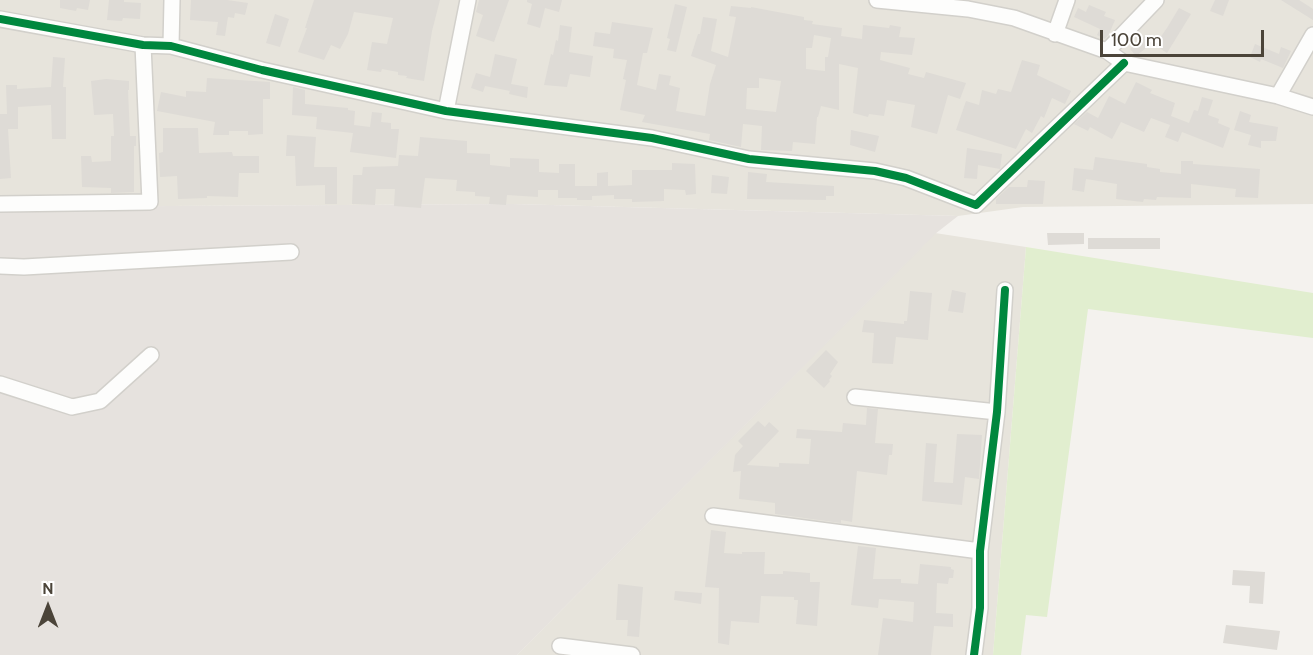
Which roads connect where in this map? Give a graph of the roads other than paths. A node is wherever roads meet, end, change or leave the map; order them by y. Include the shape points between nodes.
1 (171, 0) edge
2 (468, 0) edge
3 (877, 0) edge
4 (1067, 0) edge
5 (1156, 0) edge
6 (0, 19) edge
7 (1055, 34) junction
8 (1313, 35) edge
9 (143, 45) junction
10 (171, 46) junction
11 (1107, 51) junction
12 (1124, 63) junction
13 (1278, 96) junction
14 (1313, 106) edge
15 (446, 111) junction
16 (0, 204) edge
17 (291, 252) dead end
18 (0, 266) edge
19 (1005, 290) dead end
20 (151, 355) dead end
21 (0, 384) edge
22 (855, 397) dead end
23 (997, 412) junction
24 (713, 516) dead end
25 (980, 551) junction
26 (560, 646) dead end
27 (632, 655) edge
28 (974, 655) edge

1 - 10 street
2 - 15 street
3 - 7 street via 968,9 1014,18
4 - 7 street
5 - 11 street
6 - 9 street
7 - 11 street
8 - 13 street
9 - 10 street
9 - 16 street via 150,202
10 - 15 street
11 - 12 street
12 - 13 street
12 - 15 street via 976,205 906,178 874,171 749,159 652,138
13 - 14 street
17 - 18 street
19 - 23 street
20 - 21 street via 100,401 72,407
22 - 23 street
23 - 25 street
24 - 25 street
25 - 28 street via 980,608
26 - 27 street

